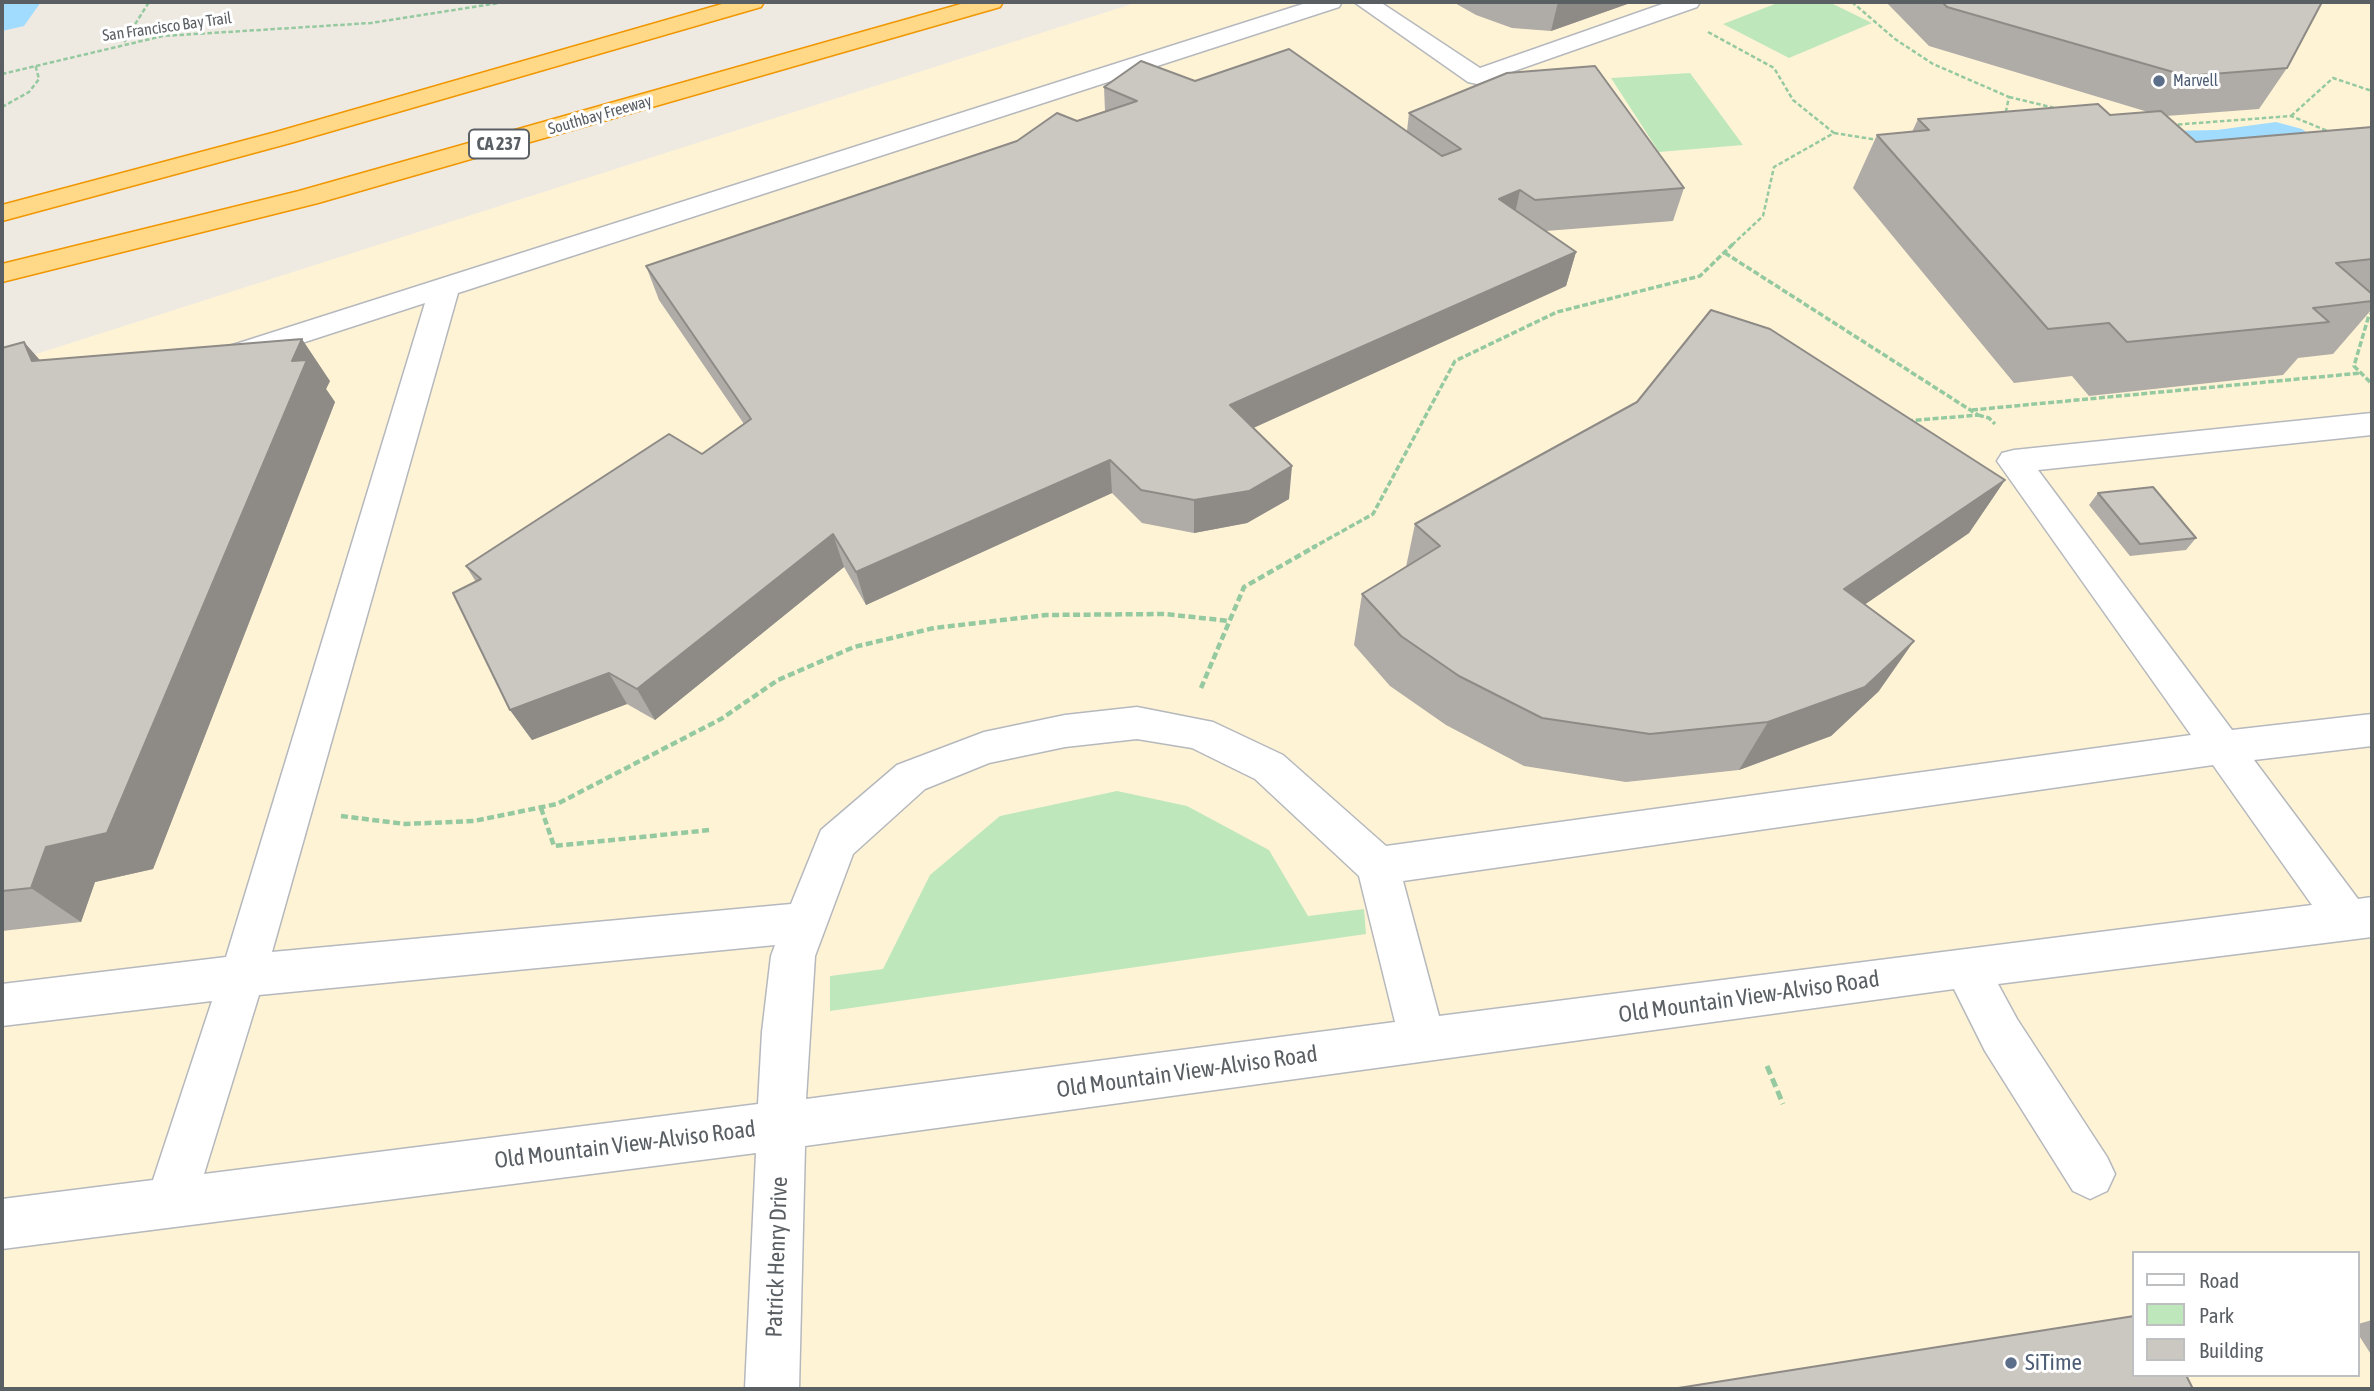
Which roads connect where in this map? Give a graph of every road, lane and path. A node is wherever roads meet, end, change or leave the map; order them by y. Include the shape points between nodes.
1 (149, 2) edge
2 (505, 2) edge
3 (753, 2) edge
4 (992, 2) edge
5 (1331, 2) edge
6 (1365, 2) edge
7 (1689, 2) edge
8 (1852, 2) edge
9 (1666, 10) junction
10 (123, 43) junction
11 (35, 64) junction
12 (2, 74) edge
13 (2372, 91) edge
14 (2009, 97) junction
15 (2, 107) edge
16 (2067, 111) edge
17 (2291, 116) junction
18 (2005, 120) edge
19 (2169, 125) edge
20 (1834, 133) junction
21 (2326, 137) edge
22 (1886, 142) edge
23 (2, 213) edge
24 (1726, 253) junction
25 (2, 273) edge
26 (445, 287) junction
27 (2372, 314) edge
28 (197, 367) edge
29 (2361, 373) junction
30 (2372, 384) edge
31 (1970, 411) junction
32 (1901, 421) edge
33 (2372, 424) edge
34 (1230, 621) junction
35 (1182, 730) junction
36 (2372, 730) edge
37 (2225, 747) junction
38 (293, 802) junction
39 (541, 808) junction
40 (710, 830) dead end
41 (1378, 866) junction
42 (2360, 919) edge
43 (806, 922) junction
44 (1966, 967) junction
45 (243, 976) junction
46 (2, 1005) edge
47 (1423, 1041) junction
48 (1767, 1066) dead end
49 (1783, 1104) dead end
50 (782, 1125) junction
51 (2090, 1174) dead end
52 (170, 1203) junction
53 (2, 1224) edge
54 (772, 1389) edge

1 - 10 path
2 - 10 path, San Francisco Bay Trail via 370,23 218,31
3 - 23 highway
4 - 25 highway, Southbay Freeway / CA 237 via 308,197
5 - 26 street
6 - 9 street via 1477,77
7 - 9 street
8 - 14 path via 1933,64
9 - 20 path via 1774,68 1793,100
10 - 11 path, San Francisco Bay Trail
11 - 12 path, San Francisco Bay Trail
11 - 15 path via 39,79 29,92
13 - 17 path via 2333,78
14 - 16 path
14 - 18 path
17 - 19 path
17 - 21 path via 2339,135
20 - 22 path
20 - 24 path via 1774,167 1763,216
24 - 31 path
24 - 34 path via 1700,276 1557,312 1455,361 1373,514 1244,587
26 - 28 street
26 - 38 street
27 - 29 path via 2354,366
29 - 30 path
29 - 31 path
31 - 32 path via 1978,415
33 - 37 street via 2014,461
34 - 35 path
34 - 39 path via 1165,614 1046,615 934,628 855,647 778,680 720,719 557,804
35 - 41 street, Patrick Henry Drive via 1199,733 1269,767
35 - 43 street, Patrick Henry Drive via 1137,723 1065,731 984,748 911,777 836,843
36 - 37 street
37 - 41 street
37 - 42 street
38 - 39 path via 350,818 405,824 474,821
38 - 45 street
39 - 40 path via 554,846
41 - 47 street
42 - 44 street, Old Mountain View-Alviso Road
43 - 45 street
43 - 50 street, Patrick Henry Drive via 793,956
44 - 47 street, Old Mountain View-Alviso Road
44 - 51 street via 2001,1035
45 - 46 street
45 - 52 street
47 - 50 street, Old Mountain View-Alviso Road
48 - 49 path
50 - 52 street, Old Mountain View-Alviso Road
50 - 54 street, Patrick Henry Drive
52 - 53 street, Old Mountain View-Alviso Road

